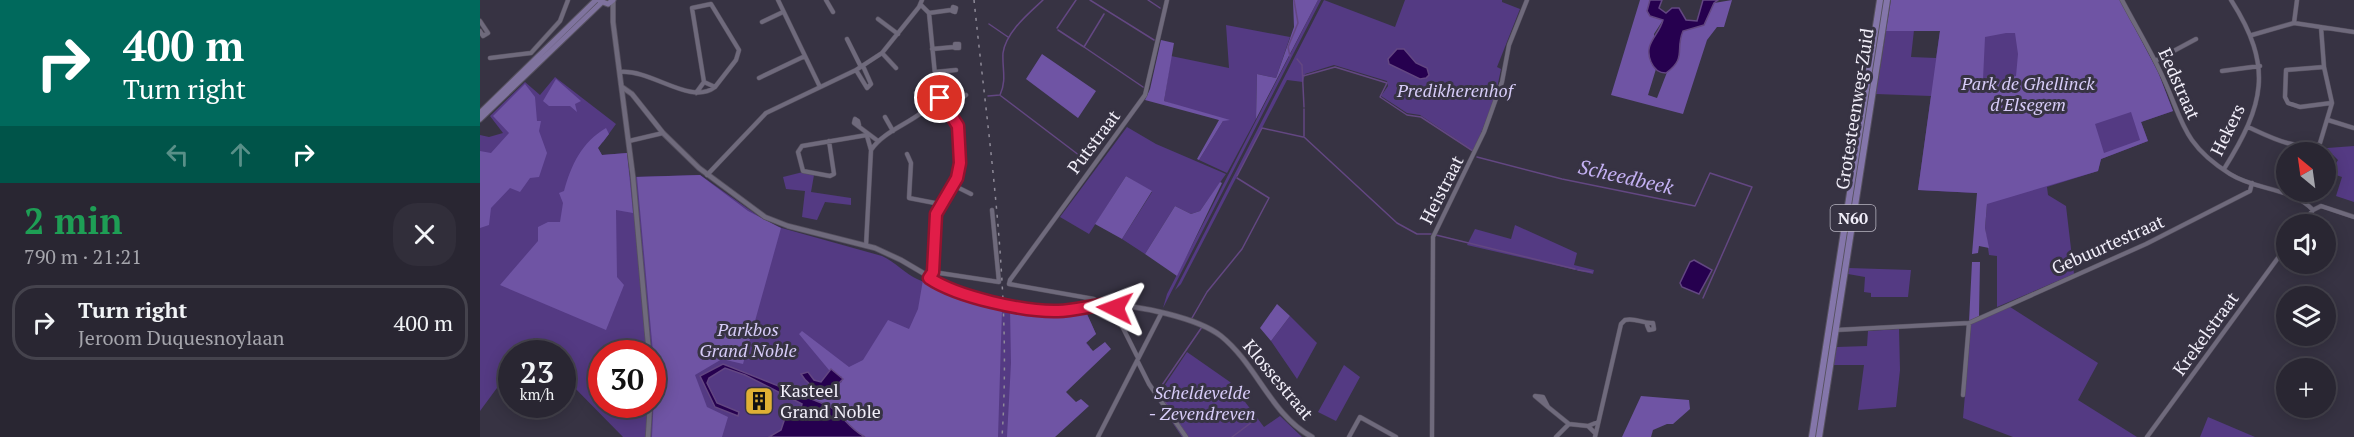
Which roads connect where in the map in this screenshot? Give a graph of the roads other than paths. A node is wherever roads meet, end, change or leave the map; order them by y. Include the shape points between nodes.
1 (568, 0) edge
2 (613, 0) edge
3 (778, 0) edge
4 (826, 0) edge
5 (1167, 0) edge
6 (1527, 0) edge
7 (1880, 0) edge
8 (1887, 0) edge
9 (2122, 0) edge
10 (2231, 0) edge
11 (2297, 0) edge
12 (600, 2) edge
13 (920, 4) edge
14 (951, 10) dead end
15 (783, 12) junction
16 (832, 12) dead end
17 (930, 13) junction
18 (878, 20) dead end
19 (480, 21) edge
20 (613, 22) junction
21 (762, 22) dead end
22 (2294, 23) junction
23 (2321, 27) junction
24 (480, 31) edge
25 (2354, 32) edge
26 (898, 34) junction
27 (2252, 35) junction
28 (847, 39) dead end
29 (2196, 39) dead end
30 (954, 47) dead end
31 (932, 49) junction
32 (531, 53) junction
33 (882, 53) junction
34 (805, 56) junction
35 (489, 58) dead end
36 (537, 59) junction
37 (2155, 62) junction
38 (2260, 66) junction
39 (2324, 66) junction
40 (860, 67) junction
41 (896, 68) dead end
42 (956, 70) dead end
43 (2222, 71) dead end
44 (620, 72) junction
45 (935, 72) junction
46 (759, 78) dead end
47 (704, 82) junction
48 (622, 87) junction
49 (715, 87) junction
50 (820, 87) junction
51 (696, 93) junction
52 (916, 93) dead end
53 (937, 95) junction
54 (966, 95) dead end
55 (2332, 103) junction
56 (926, 108) junction
57 (948, 109) junction
58 (480, 113) edge
59 (885, 117) dead end
60 (480, 119) edge
61 (2328, 120) junction
62 (859, 125) dead end
63 (2248, 127) junction
64 (2354, 128) edge
65 (893, 131) junction
66 (663, 133) junction
67 (867, 135) junction
68 (629, 141) junction
69 (829, 141) junction
70 (878, 141) junction
71 (871, 150) junction
72 (907, 154) dead end
73 (2224, 169) junction
74 (707, 175) junction
75 (2252, 183) junction
76 (953, 185) junction
77 (971, 194) dead end
78 (940, 204) junction
79 (993, 210) dead end
80 (2313, 210) junction
81 (2310, 214) edge
82 (2354, 217) edge
83 (866, 246) junction
84 (2276, 261) edge
85 (933, 272) junction
86 (929, 278) junction
87 (1102, 305) junction
88 (1115, 305) junction
89 (1161, 315) junction
90 (1969, 323) junction
91 (1647, 325) dead end
92 (1835, 330) junction
93 (649, 340) edge
94 (1137, 356) junction
95 (1137, 362) junction
96 (1963, 395) dead end
97 (1548, 407) dead end
98 (649, 418) edge
99 (1598, 422) junction
100 (1569, 424) junction
101 (1588, 426) junction
102 (1595, 435) edge
103 (648, 437) edge
104 (1098, 437) edge
105 (1186, 437) edge
106 (1312, 437) edge
107 (1349, 437) edge
108 (1396, 437) edge
109 (1432, 437) edge
110 (1556, 437) edge
111 (1812, 437) edge
112 (1819, 437) edge
113 (2147, 437) edge

1 - 32 street via 560,21
2 - 12 main road
2 - 20 street
3 - 15 street
4 - 16 street
5 - 87 street, Putstraat via 1145,95 1009,284 1095,299
6 - 109 street, Heistraat via 1509,45 1492,112 1433,237
7 - 111 highway, Grotesteenweg-Zuid / N60
8 - 92 highway, Grotesteenweg-Zuid / N60
9 - 37 street, Eedstraat
10 - 27 street, Hekers
11 - 22 street
12 - 20 street
12 - 36 main road
12 - 60 main road
13 - 17 street
13 - 26 street
14 - 17 street
15 - 21 street
15 - 34 street
17 - 31 street
18 - 26 street
19 - 24 street via 488,33 483,36
20 - 44 street
22 - 23 street
22 - 27 street
23 - 25 street
23 - 39 street
26 - 33 street
27 - 38 street, Hekers
28 - 40 street
29 - 37 street
30 - 31 street
31 - 45 street
32 - 35 street
32 - 36 street
33 - 40 street
33 - 41 street
34 - 46 street
34 - 50 street
36 - 58 main road
37 - 73 street, Eedstraat via 2186,134
38 - 43 street
38 - 63 street, Hekers via 2255,110
39 - 55 street
39 - 55 street via 2285,70 2286,100 2300,107
40 - 40 street via 867,88 871,84
40 - 50 street
42 - 45 street
44 - 48 street
44 - 51 street via 641,72
45 - 53 street
47 - 49 street
47 - 49 street via 692,8 711,4 739,50
47 - 51 street
48 - 66 street
48 - 68 street
49 - 51 street
50 - 74 street via 766,113
52 - 56 street
53 - 56 street
53 - 57 street
54 - 57 street
55 - 61 street
56 - 65 street
57 - 76 street via 960,135 960,163
59 - 65 street
61 - 63 street via 2320,143 2313,145 2290,143
61 - 64 street
62 - 67 street
63 - 73 street, Hekers
65 - 70 street
66 - 68 street
66 - 74 street
67 - 69 street
67 - 70 street
67 - 71 street
68 - 93 street
69 - 69 street via 834,174 803,171 800,148
70 - 71 street
71 - 83 street
72 - 78 street via 911,163 909,198
73 - 75 street, Eedstraat
74 - 83 street via 773,221
75 - 80 street, Eedstraat via 2302,199
75 - 90 street, Gebuurtestraat via 2250,191 2146,244
76 - 77 street
76 - 78 street
78 - 85 street
79 - 85 street via 999,282
80 - 81 street
80 - 82 street, Eedstraat via 2327,207
83 - 86 street via 901,260
84 - 113 street, Krekelstraat
85 - 86 street
86 - 87 street, bridge via 960,293 1014,305 1059,311
87 - 88 street, Klossestraat
88 - 89 street, Klossestraat
88 - 94 street
89 - 94 street
89 - 106 street, Klossestraat via 1192,321 1226,341 1250,366 1288,419
90 - 92 street, Gebuurtestraat
90 - 96 street
91 - 99 street via 1630,319 1621,324
92 - 112 highway, Grotesteenweg-Zuid / N60
94 - 95 street
95 - 104 street
95 - 105 street
97 - 100 street
98 - 103 street
99 - 101 street
99 - 102 street
100 - 101 street
100 - 110 street
101 - 102 street
107 - 108 street via 1360,417

